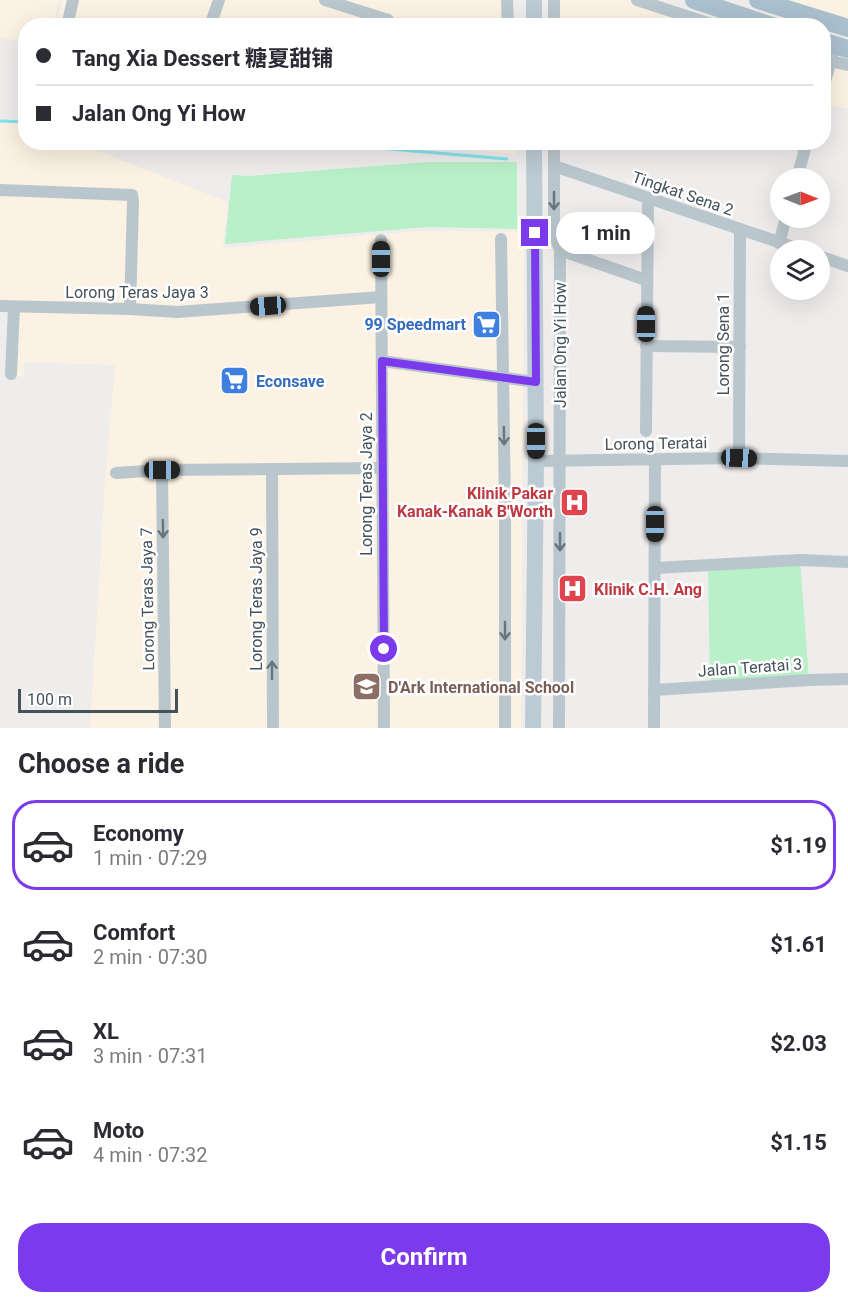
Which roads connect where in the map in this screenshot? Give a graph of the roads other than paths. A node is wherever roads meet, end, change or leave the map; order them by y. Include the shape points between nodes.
1 (73, 0) edge
2 (219, 0) edge
3 (325, 0) edge
4 (507, 0) edge
5 (534, 0) edge
6 (554, 0) edge
7 (637, 0) edge
8 (694, 0) edge
9 (758, 0) edge
10 (69, 18) edge
11 (213, 18) edge
12 (382, 18) edge
13 (507, 18) edge
14 (534, 18) edge
15 (554, 18) edge
16 (692, 18) edge
17 (748, 18) edge
18 (816, 18) edge
19 (831, 23) edge
20 (848, 28) edge
21 (832, 52) edge
22 (848, 64) edge
23 (534, 150) edge
24 (554, 150) edge
25 (805, 150) edge
26 (554, 166) junction
27 (800, 168) edge
28 (0, 190) edge
29 (648, 198) junction
30 (740, 230) junction
31 (535, 233) junction
32 (554, 234) junction
33 (501, 239) dead end
34 (381, 240) dead end
35 (770, 240) edge
36 (560, 250) junction
37 (830, 260) edge
38 (848, 266) edge
39 (646, 280) junction
40 (381, 297) junction
41 (0, 306) edge
42 (14, 308) junction
43 (130, 309) junction
44 (646, 346) junction
45 (740, 347) junction
46 (382, 361) junction
47 (11, 374) dead end
48 (503, 378) junction
49 (536, 382) junction
50 (646, 431) dead end
51 (739, 458) junction
52 (560, 460) junction
53 (655, 460) junction
54 (536, 461) junction
55 (848, 461) edge
56 (382, 468) junction
57 (272, 469) junction
58 (162, 470) junction
59 (116, 473) dead end
60 (848, 562) edge
61 (655, 568) junction
62 (848, 679) edge
63 (654, 690) junction
64 (165, 728) edge
65 (273, 728) edge
66 (384, 728) edge
67 (505, 728) edge
68 (533, 728) edge
69 (559, 728) edge
70 (654, 728) edge

1 - 10 street
2 - 11 street
3 - 12 street
4 - 13 street
5 - 14 main road
6 - 15 street
7 - 16 street
8 - 17 main road
9 - 18 main road
19 - 20 main road
21 - 22 street
23 - 31 main road, Jalan Ong Yi How
24 - 26 street, Jalan Ong Yi How
25 - 27 street
26 - 29 street, Tingkat Sena 2
26 -> 32 street, Jalan Ong Yi How
28 - 43 street via 132,195
29 - 30 street, Tingkat Sena 2
29 - 39 street
30 - 35 street, Tingkat Sena 2
30 - 45 street, Lorong Sena 1
31 - 32 street
31 - 49 main road, Jalan Ong Yi How
32 - 36 street, Jalan Ong Yi How
33 - 48 street
34 - 40 street, Lorong Teras Jaya 2
36 - 39 street
36 - 52 street, Jalan Ong Yi How
37 - 38 street
39 - 44 street
40 - 43 street, Lorong Teras Jaya 3 via 177,312
40 - 46 street, Lorong Teras Jaya 2
41 - 42 street, Lorong Teras Jaya 3
42 - 43 street, Lorong Teras Jaya 3
42 - 47 street
44 - 45 street
44 - 50 street
45 - 51 street, Lorong Sena 1
46 - 48 street
46 - 56 street, Lorong Teras Jaya 2
48 - 49 street
48 -> 67 street
49 - 54 main road, Jalan Ong Yi How
51 - 53 street, Lorong Teratai
51 - 55 street, Lorong Teratai
52 - 53 street, Lorong Teratai
52 - 54 street, Lorong Teratai
52 -> 69 street, Jalan Ong Yi How
53 - 61 street
54 - 68 main road, Jalan Ong Yi How
56 - 57 street
56 - 66 street, Lorong Teras Jaya 2
57 - 58 street
65 -> 57 street, Lorong Teras Jaya 9
58 - 59 street
58 -> 64 street, Lorong Teras Jaya 7
60 - 61 street via 800,560
61 - 63 street
62 - 63 street, Jalan Teratai 3
63 - 70 street

